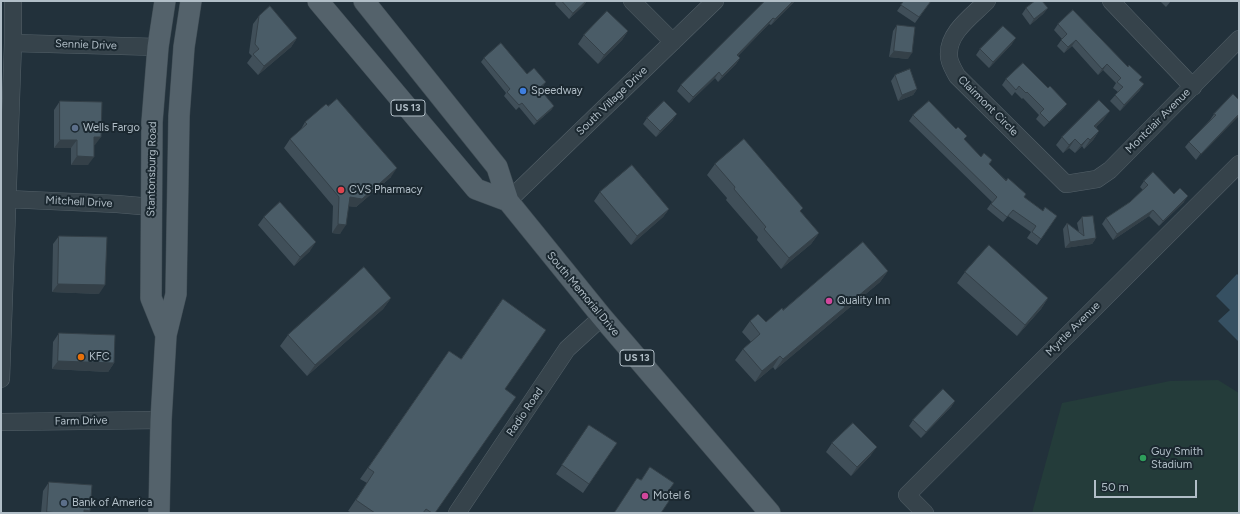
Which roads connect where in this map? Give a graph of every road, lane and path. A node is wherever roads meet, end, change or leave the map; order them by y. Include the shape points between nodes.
1 (13, 1) edge
2 (165, 1) edge
3 (191, 1) edge
4 (318, 1) edge
5 (364, 1) edge
6 (632, 1) edge
7 (715, 1) edge
8 (987, 1) edge
9 (1111, 1) edge
10 (1239, 39) edge
11 (673, 42) junction
12 (13, 43) junction
13 (158, 47) junction
14 (1193, 87) junction
15 (1239, 164) edge
16 (1066, 184) joint
17 (7, 199) junction
18 (508, 201) junction
19 (152, 207) junction
20 (602, 317) junction
21 (166, 336) junction
22 (1, 379) edge
23 (161, 420) junction
24 (1, 422) edge
25 (159, 513) edge
26 (457, 513) edge
27 (770, 513) edge
28 (925, 513) edge

1 - 12 street
2 - 13 main road, Stantonsburg Road
3 - 21 main road, Stantonsburg Road via 184,47 179,116 176,294
4 - 18 main road, South Memorial Drive / US 13 via 476,188
5 - 18 main road, South Memorial Drive / US 13 via 497,167
6 - 11 street
7 - 11 street, South Village Drive
8 - 16 street, Clairmont Circle via 957,30 949,56 952,67 957,76
9 - 14 street
10 - 14 street, Montclair Avenue
11 - 18 street, South Village Drive
12 - 13 street, Sennie Drive
12 - 17 street
13 - 19 main road, Stantonsburg Road via 152,122
14 - 16 street, Montclair Avenue via 1110,170 1096,179
15 - 28 street, Myrtle Avenue via 907,495
17 - 19 street, Mitchell Drive
17 - 22 street
18 - 20 main road, South Memorial Drive / US 13
19 - 21 main road, Stantonsburg Road via 151,298
20 - 26 street, Radio Road via 567,349
20 - 27 main road, South Memorial Drive / US 13
21 - 23 main road, Stantonsburg Road
23 - 24 street, Farm Drive
23 - 25 main road, Stantonsburg Road

